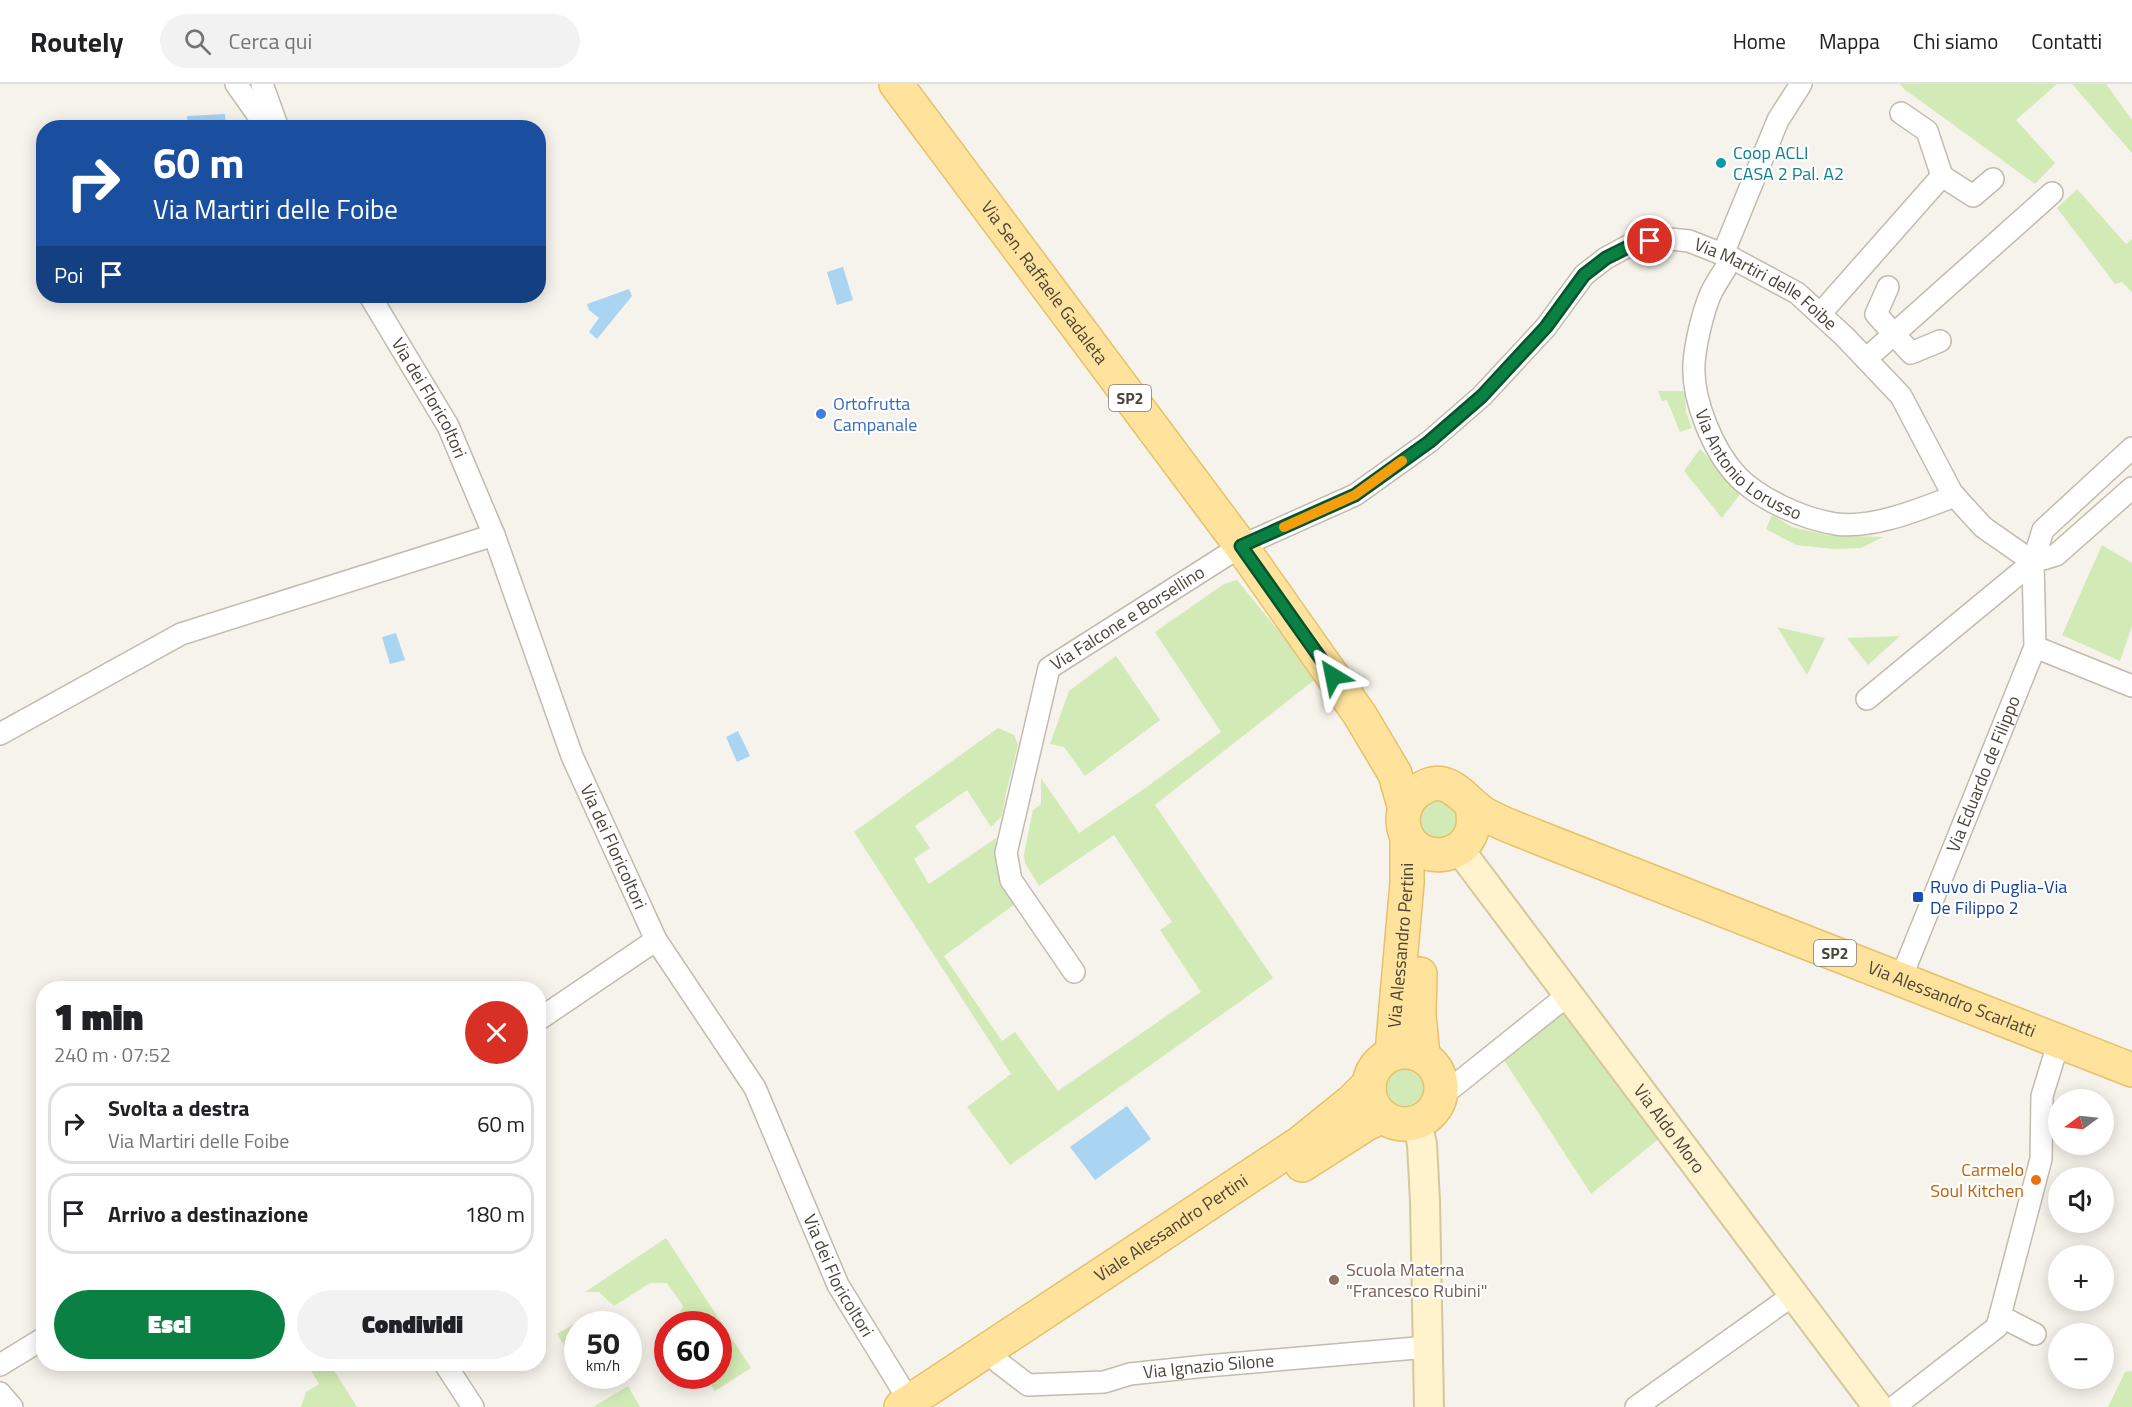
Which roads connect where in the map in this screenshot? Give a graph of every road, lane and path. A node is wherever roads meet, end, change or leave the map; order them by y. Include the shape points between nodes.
1 (236, 84) edge
2 (262, 84) edge
3 (896, 84) edge
4 (1801, 84) edge
5 (1901, 113) dead end
6 (261, 120) edge
7 (275, 120) edge
8 (1942, 176) junction
9 (1993, 179) dead end
10 (2052, 193) dead end
11 (1727, 256) junction
12 (1888, 287) dead end
13 (374, 303) edge
14 (1820, 314) junction
15 (1893, 335) junction
16 (1940, 341) dead end
17 (1866, 359) junction
18 (2132, 448) edge
19 (2130, 490) edge
20 (1955, 496) junction
21 (494, 535) junction
22 (1241, 546) junction
23 (2033, 562) junction
24 (2035, 647) junction
25 (2132, 686) edge
26 (1867, 699) dead end
27 (1360, 715) junction
28 (0, 734) edge
29 (1436, 784) junction
30 (1472, 807) junction
31 (1537, 837) junction
32 (1434, 838) junction
33 (656, 940) junction
34 (1074, 972) dead end
35 (1901, 978) junction
36 (1569, 994) junction
37 (546, 1015) edge
38 (2059, 1041) junction
39 (1407, 1055) junction
40 (2132, 1070) edge
41 (1368, 1085) junction
42 (1441, 1091) junction
43 (1382, 1117) junction
44 (1417, 1123) junction
45 (1793, 1295) junction
46 (2000, 1316) junction
47 (2035, 1334) dead end
48 (36, 1343) edge
49 (1428, 1347) junction
50 (0, 1365) edge
51 (981, 1367) junction
52 (450, 1371) edge
53 (0, 1393) edge
54 (910, 1400) edge
55 (12, 1407) edge
56 (473, 1407) edge
57 (1429, 1407) edge
58 (1636, 1407) edge
59 (1878, 1407) edge
60 (1894, 1407) edge

1 - 6 street
2 - 7 street
3 - 22 main road, Via Sen. Raffaele Gadaleta / SP2
4 - 11 street, Via Antonio Lorusso via 1778,120
5 - 8 street via 1927,131
8 - 9 street via 1973,196
8 - 14 street
10 - 15 street
11 - 14 street, Via Martiri delle Foibe via 1797,293
11 - 20 street, Via Antonio Lorusso via 1711,294 1694,363 1698,402 1706,423 1720,453 1738,477 1775,504 1837,524 1892,518
11 - 22 street, Via Martiri delle Foibe via 1689,241 1670,239 1630,246 1606,258 1584,275 1546,327 1482,396 1429,442 1355,495
12 - 15 street via 1876,314
13 - 21 street, Via dei Floricoltori via 448,426
14 - 17 street, Via Martiri delle Foibe
15 - 16 street via 1911,353
15 - 17 street
17 - 20 street, Via Martiri delle Foibe via 1901,396
18 - 23 street, Via Eduardo de Filippo via 2043,530
19 - 23 street via 2056,555
20 - 23 street, Via Martiri delle Foibe via 1983,527
21 - 28 street via 181,634
21 - 33 street, Via dei Floricoltori via 572,756
22 - 27 main road, Via Sen. Raffaele Gadaleta / SP2
22 - 34 street, Via Falcone e Borsellino via 1049,668 1006,853 1011,880
23 - 24 street, Via Eduardo de Filippo
23 - 26 street
24 - 25 street
24 - 35 street, Via Eduardo de Filippo
27 - 29 main road, Via Sen. Raffaele Gadaleta / SP2 via 1406,761
27 - 32 main road, Via Sen. Raffaele Gadaleta / SP2
29 - 30 main road, Via Sen. Raffaele Gadaleta via 1457,789
29 - 32 main road via 1426,786 1410,799
30 - 31 main road, Via Alessandro Scarlatti / SP2
30 - 32 main road via 1474,826
31 - 32 main road, Via Alessandro Scarlatti / SP2
31 - 35 main road, Via Alessandro Scarlatti / SP2
32 - 36 main road, Via Aldo Moro
32 - 39 main road, Via Alessandro Pertini via 1407,883
33 - 37 street
33 - 54 street, Via dei Floricoltori via 756,1088 838,1285
35 - 38 main road, Via Alessandro Scarlatti / SP2
36 - 42 street via 1454,1087
36 - 45 main road, Via Aldo Moro
38 - 40 main road, Via Alessandro Scarlatti / SP2
38 - 46 street via 2042,1096 2041,1159
39 - 41 main road via 1376,1065
39 - 42 main road via 1437,1071
41 - 43 main road via 1371,1103
41 - 51 main road, Viale Alessandro Pertini via 1300,1143
42 - 44 main road via 1433,1111
43 - 44 main road via 1399,1124
43 - 51 main road
44 - 49 main road via 1425,1201
45 - 58 street
45 - 59 main road, Via Aldo Moro
46 - 47 street
46 - 60 street via 1997,1327
48 - 50 street
49 - 51 street, Via Ignazio Silone via 1130,1374 1104,1382 1028,1385
49 - 57 main road
51 - 54 main road
52 - 56 street
53 - 55 street

